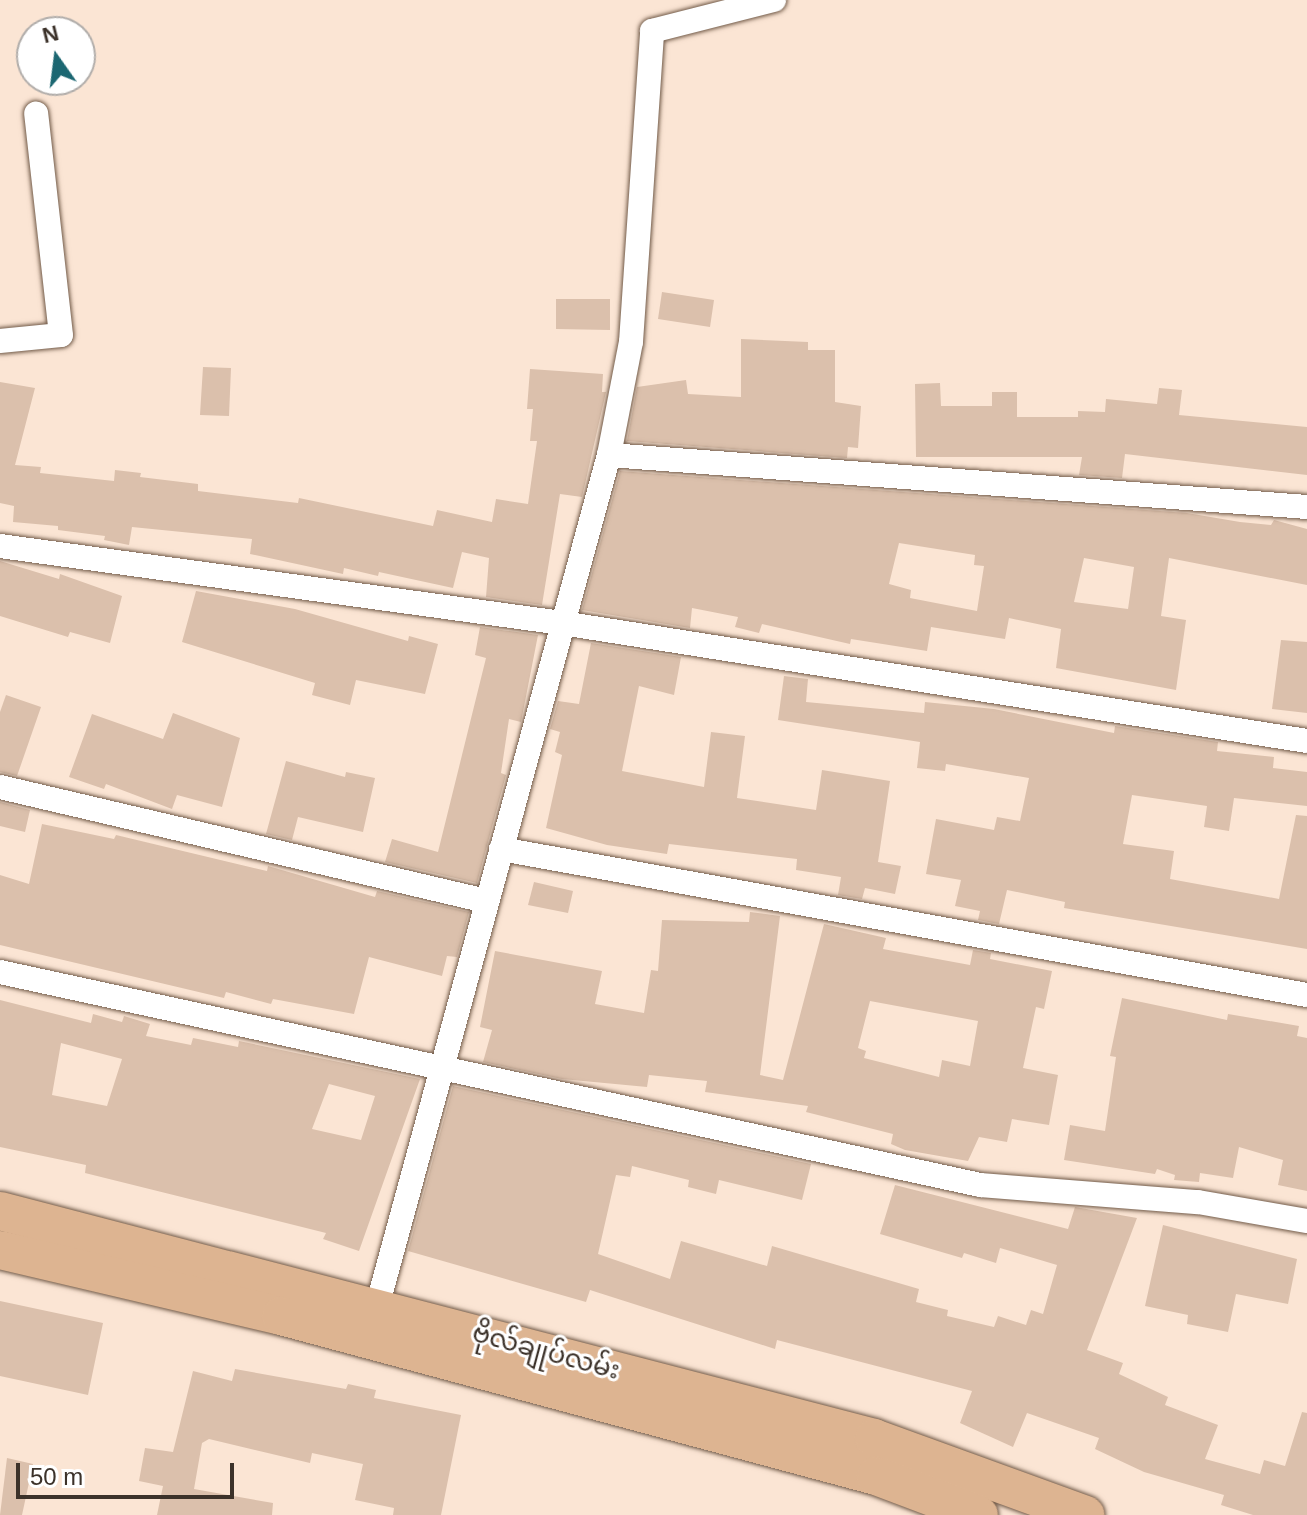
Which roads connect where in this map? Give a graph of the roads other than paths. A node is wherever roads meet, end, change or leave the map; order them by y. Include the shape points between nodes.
1 (774, 0) edge
2 (36, 113) dead end
3 (0, 341) edge
4 (609, 455) junction
5 (1307, 507) edge
6 (0, 546) edge
7 (562, 623) junction
8 (1307, 741) edge
9 (0, 787) edge
10 (501, 849) junction
11 (486, 901) junction
12 (0, 972) edge
13 (1307, 995) edge
14 (441, 1065) junction
15 (0, 1211) edge
16 (1307, 1221) edge
17 (0, 1250) edge
18 (377, 1307) junction
19 (979, 1515) edge
20 (1085, 1515) edge

1 - 4 street via 652,31 631,342
2 - 3 street via 61,335
4 - 5 street
4 - 7 street
6 - 7 street
7 - 8 street
7 - 10 street
9 - 11 street
10 - 11 street
10 - 13 street
11 - 14 street
12 - 14 street
14 - 16 street via 980,1185 1198,1202
14 - 18 street
15 - 18 main road, ဗိုလ်ချုပ်လမ်း
17 - 19 main road, ဗိုလ်ချုပ်လမ်း via 281,1316 876,1476
18 - 20 main road, ဗိုလ်ချုပ်လမ်း via 874,1438

